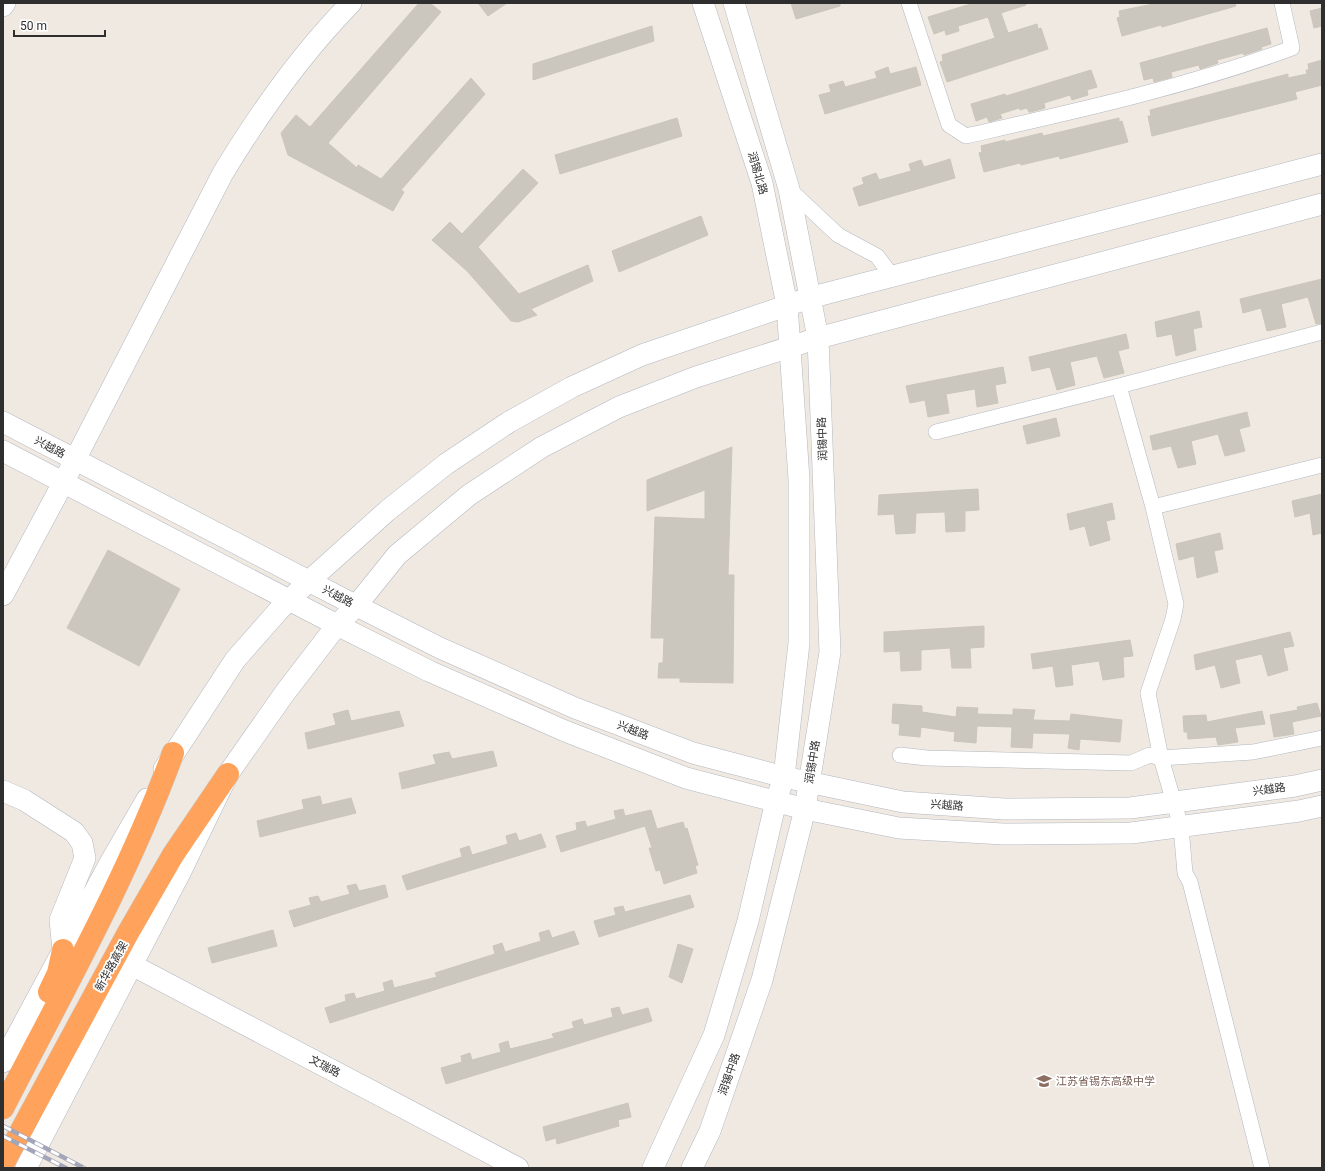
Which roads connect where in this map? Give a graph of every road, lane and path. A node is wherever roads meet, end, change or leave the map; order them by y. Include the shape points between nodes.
1 (5, 3) edge
2 (351, 3) edge
3 (703, 3) edge
4 (734, 3) edge
5 (909, 3) edge
6 (1282, 3) edge
7 (3, 6) edge
8 (1322, 164) edge
9 (789, 189) junction
10 (1322, 204) edge
11 (892, 276) junction
12 (809, 298) junction
13 (787, 305) junction
14 (1322, 332) edge
15 (818, 338) junction
16 (789, 348) junction
17 (1119, 386) junction
18 (3, 422) edge
19 (936, 432) dead end
20 (3, 451) edge
21 (75, 460) junction
22 (1322, 465) edge
23 (63, 483) junction
24 (1153, 507) junction
25 (309, 581) junction
26 (3, 595) edge
27 (291, 600) junction
28 (356, 606) junction
29 (337, 625) junction
30 (1322, 738) edge
31 (173, 753) junction
32 (900, 755) dead end
33 (1161, 758) junction
34 (228, 774) junction
35 (784, 777) junction
36 (1322, 780) edge
37 (809, 783) junction
38 (3, 791) edge
39 (776, 802) junction
40 (1175, 802) junction
41 (1322, 806) edge
42 (3, 808) edge
43 (37, 809) junction
44 (805, 809) junction
45 (1181, 827) junction
46 (63, 950) junction
47 (132, 965) junction
48 (3, 1062) edge
49 (3, 1085) edge
50 (3, 1108) edge
51 (3, 1164) edge
52 (26, 1168) edge
53 (518, 1168) edge
54 (653, 1168) edge
55 (692, 1168) edge
56 (1262, 1168) edge

1 - 7 main road
2 - 21 main road via 284,80 223,173
3 - 13 main road, 润锡北路 via 762,183
4 - 9 main road
5 - 6 street via 950,125 966,136 1078,111 1235,69 1292,48
8 - 11 main road
9 - 11 street via 838,234 877,256
9 - 12 main road
10 - 15 main road
11 - 12 main road
12 - 13 main road
12 - 15 main road
13 - 16 main road, 润锡北路
13 - 25 main road via 642,355 572,387 509,422 440,468 387,511
14 - 17 street
15 - 16 main road
15 - 37 main road, 润锡中路 via 830,652
16 - 28 main road via 696,377 619,407 542,447 469,495 397,555
16 - 35 main road via 799,479 799,643
17 - 19 street
17 - 24 street
18 - 21 main road, 兴越路
20 - 23 main road
21 - 23 main road
21 - 25 main road, 兴越路
22 - 24 street
23 - 26 main road
23 - 27 main road
24 - 33 street via 1176,604 1148,693
25 - 27 main road
25 - 28 main road, 兴越路
27 - 29 main road
27 - 31 main road via 235,660
28 - 29 main road
28 - 35 main road, 兴越路 via 440,648 575,708 693,753
29 - 34 main road via 284,694
29 - 39 main road via 429,671 565,731 686,778
30 - 33 street via 1253,752
31 - 46 main road
31 - 50 highway via 154,805 100,919
32 - 33 street via 927,758 1123,762 1150,756
33 - 40 street
34 - 47 main road via 180,874
34 - 51 highway, 新华路高架 via 166,868 128,933
35 - 37 main road, 兴越路
35 - 39 main road
36 - 40 main road, 兴越路
37 - 40 main road, 兴越路 via 903,802 1004,809 1130,808
37 - 44 main road, 润锡中路
38 - 43 main road
39 - 44 main road
39 - 54 main road via 748,921 714,1035
40 - 45 street
41 - 45 main road
42 - 43 main road via 14,806
43 - 46 main road via 74,832 82,843 85,858 60,920
44 - 45 main road via 899,828 1003,834 1131,833
44 - 55 main road, 润锡中路 via 762,980 710,1131
45 - 56 street via 1185,872 1190,882
46 - 48 main road
46 - 49 highway via 58,973
47 - 52 main road
47 - 53 main road, 文瑞路

